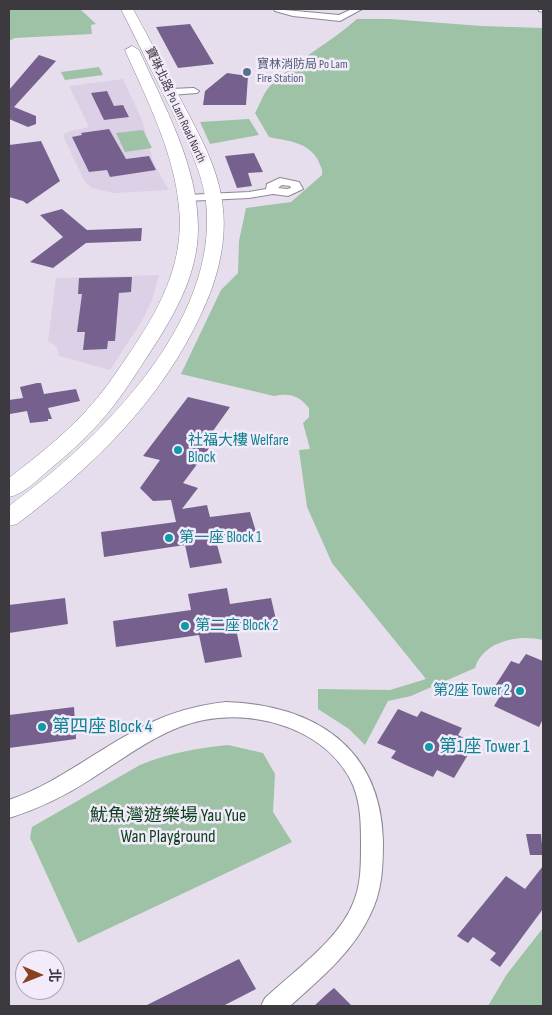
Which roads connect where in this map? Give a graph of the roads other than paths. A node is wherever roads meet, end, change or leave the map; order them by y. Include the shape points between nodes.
1 (113, 9) edge
2 (127, 9) edge
3 (280, 9) edge
4 (358, 9) edge
5 (194, 91) dead end
6 (170, 92) junction
7 (273, 191) dead end
8 (213, 197) junction
9 (186, 198) junction
10 (9, 490) edge
11 (9, 518) edge
12 (9, 809) edge
13 (273, 1006) edge

1 - 9 main road, 寶琳北路 Po Lam Road North via 167,128
2 - 6 main road, 寶琳北路 Po Lam Road North
3 - 4 street via 340,18
5 - 6 street
6 - 8 main road, 寶琳北路 Po Lam Road North via 198,150
7 - 8 street
8 - 9 street
8 - 11 main road, 寶琳北路 Po Lam Road North via 214,233 207,277 179,342 167,361 132,408 89,453
9 - 10 main road, 寶琳北路 Po Lam Road North via 189,234 182,274 162,319 121,382 87,423
12 - 13 street via 37,800 174,721 205,712 267,712 298,724 332,744 353,767 371,815 369,888 363,908 351,928

